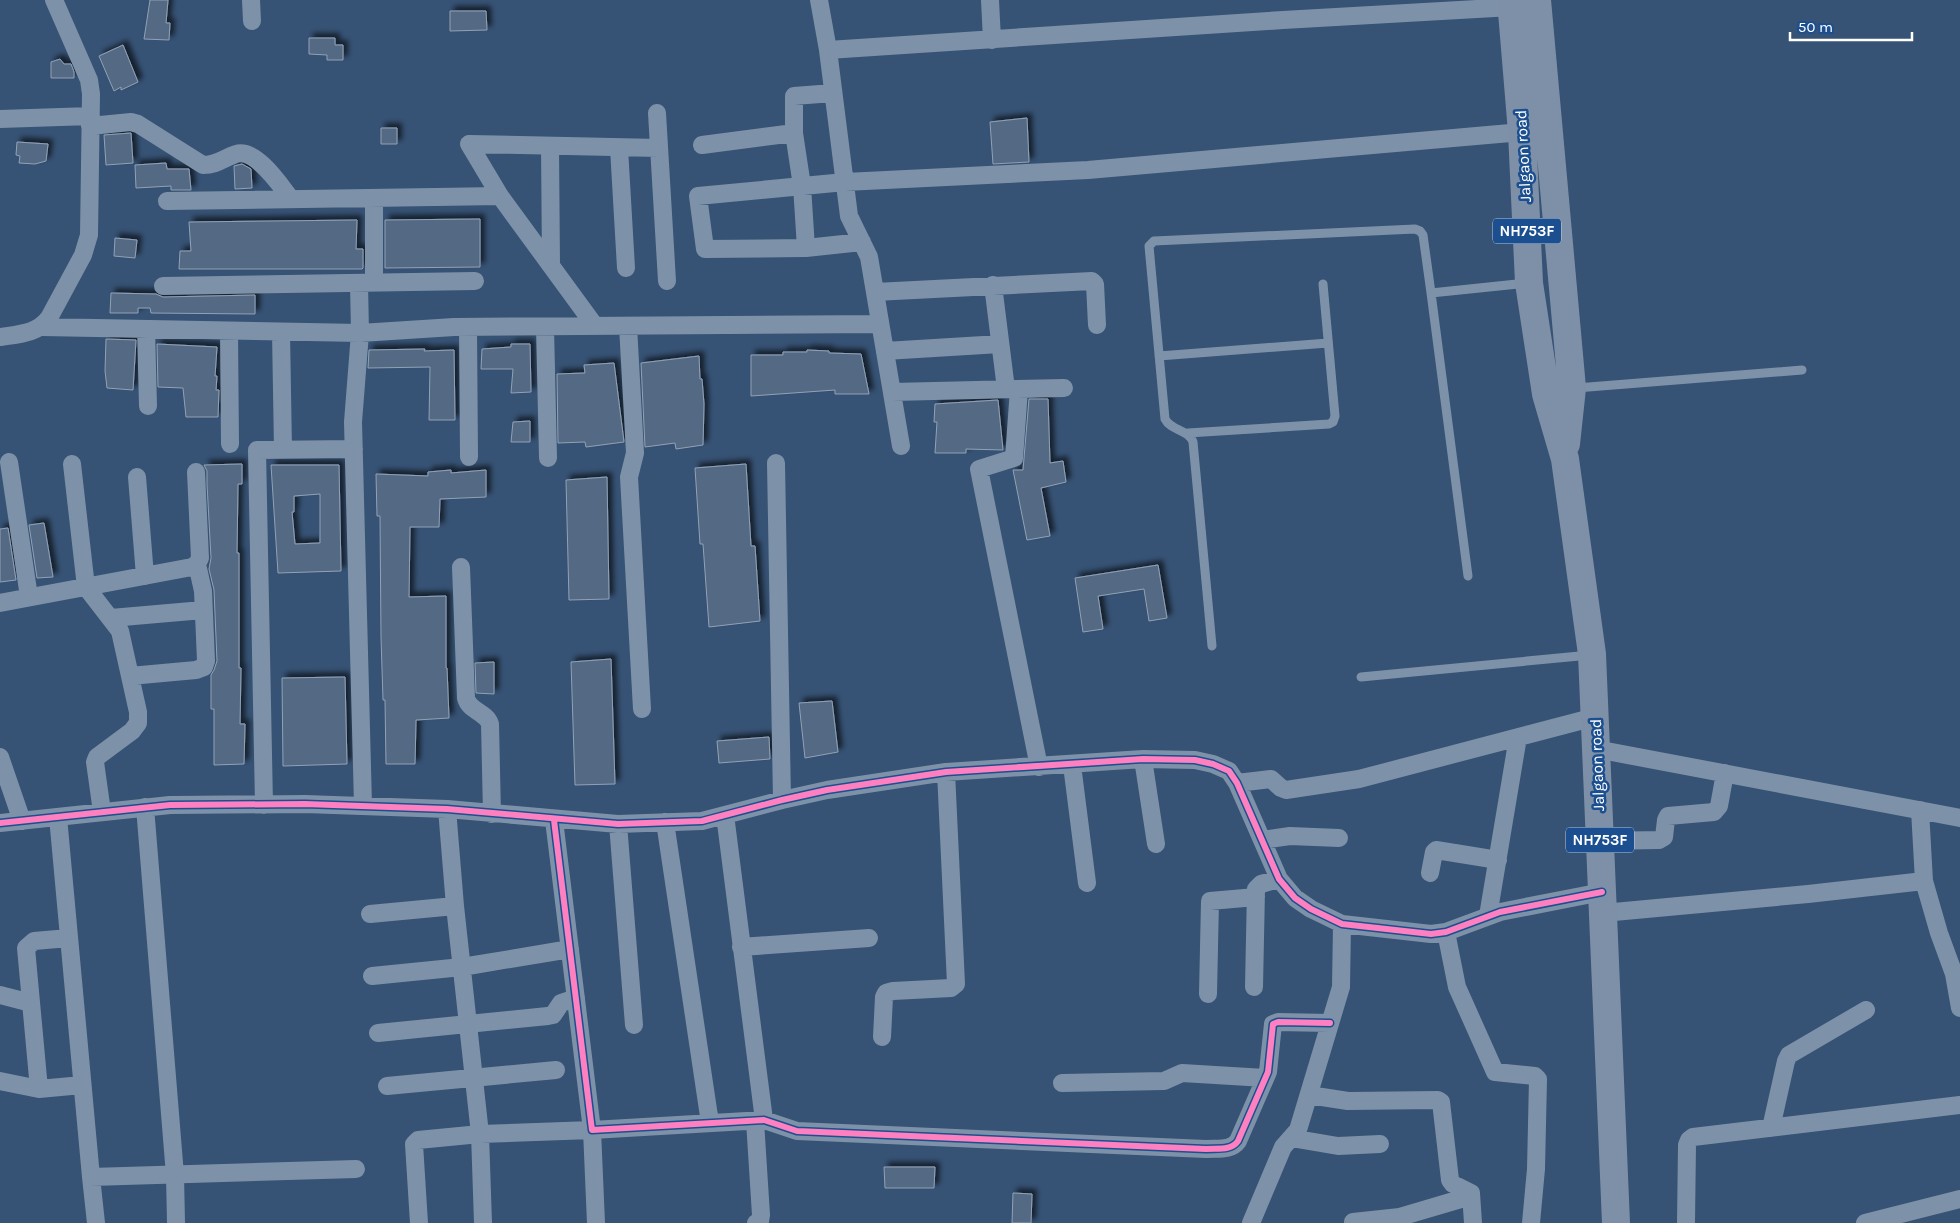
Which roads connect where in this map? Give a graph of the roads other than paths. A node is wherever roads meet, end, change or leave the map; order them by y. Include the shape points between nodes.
1 (54, 0) edge
2 (251, 0) edge
3 (819, 0) edge
4 (990, 0) edge
5 (1520, 2) edge
6 (252, 20) dead end
7 (992, 40) junction
8 (828, 50) junction
9 (834, 92) junction
10 (657, 114) dead end
11 (0, 119) edge
12 (90, 121) junction
13 (1522, 132) junction
14 (794, 134) junction
15 (702, 145) dead end
16 (550, 146) junction
17 (619, 148) junction
18 (659, 148) junction
19 (845, 182) junction
20 (802, 186) junction
21 (500, 196) junction
22 (374, 198) junction
23 (291, 199) junction
24 (167, 200) dead end
25 (862, 242) junction
26 (806, 248) junction
27 (550, 265) junction
28 (626, 268) dead end
29 (475, 281) dead end
30 (666, 281) dead end
31 (367, 283) junction
32 (1529, 283) junction
33 (1323, 284) dead end
34 (993, 285) junction
35 (163, 286) dead end
36 (875, 292) junction
37 (1431, 293) junction
38 (880, 324) junction
39 (1097, 325) dead end
40 (596, 326) junction
41 (628, 326) junction
42 (42, 327) junction
43 (468, 327) junction
44 (545, 327) junction
45 (146, 329) junction
46 (229, 331) junction
47 (281, 332) junction
48 (360, 333) junction
49 (0, 337) edge
50 (1328, 342) junction
51 (1000, 344) junction
52 (885, 350) junction
53 (1159, 356) junction
54 (1802, 370) dead end
55 (1064, 388) dead end
56 (1572, 388) junction
57 (1012, 389) junction
58 (892, 392) junction
59 (148, 406) dead end
60 (1188, 434) junction
61 (230, 444) dead end
62 (901, 446) dead end
63 (354, 449) junction
64 (283, 450) junction
65 (469, 457) dead end
66 (548, 458) dead end
67 (1565, 459) junction
68 (9, 462) dead end
69 (776, 463) dead end
70 (72, 464) dead end
71 (196, 472) dead end
72 (137, 477) dead end
73 (197, 564) junction
74 (460, 568) dead end
75 (144, 576) junction
76 (1468, 576) dead end
77 (86, 587) junction
78 (29, 597) junction
79 (0, 603) edge
80 (203, 610) junction
81 (111, 618) junction
82 (1212, 646) dead end
83 (1592, 654) junction
84 (130, 676) junction
85 (1361, 677) dead end
86 (642, 709) dead end
87 (1595, 718) junction
88 (1518, 737) junction
89 (1596, 749) junction
90 (0, 757) edge
91 (1143, 759) junction
92 (1072, 765) junction
93 (1039, 767) junction
94 (946, 772) junction
95 (1724, 773) junction
96 (1237, 783) junction
97 (782, 800) junction
98 (264, 805) junction
99 (363, 805) junction
100 (145, 807) junction
101 (447, 809) junction
102 (1920, 810) junction
103 (102, 812) junction
104 (492, 814) junction
105 (725, 815) junction
106 (58, 817) junction
107 (1960, 818) edge
108 (554, 820) junction
109 (22, 821) junction
110 (665, 822) junction
111 (0, 823) edge
112 (618, 824) junction
113 (1339, 838) dead end
114 (1262, 840) junction
115 (1600, 841) junction
116 (1156, 844) dead end
117 (1498, 860) junction
118 (1430, 873) dead end
119 (1279, 879) junction
120 (1924, 881) junction
121 (1087, 883) dead end
122 (1256, 897) junction
123 (1603, 902) junction
124 (455, 906) junction
125 (370, 914) dead end
126 (1488, 916) junction
127 (1342, 924) junction
128 (1446, 932) junction
129 (69, 938) junction
130 (868, 938) dead end
131 (741, 947) junction
132 (570, 949) junction
133 (462, 967) junction
134 (372, 976) dead end
135 (1254, 987) dead end
136 (1208, 994) dead end
137 (0, 995) edge
138 (576, 998) junction
139 (31, 1003) junction
140 (1960, 1008) edge
141 (1866, 1010) dead end
142 (468, 1023) junction
143 (1330, 1023) junction
144 (634, 1025) dead end
145 (378, 1033) dead end
146 (882, 1037) dead end
147 (556, 1070) dead end
148 (1265, 1078) junction
149 (474, 1079) junction
150 (0, 1081) edge
151 (1062, 1083) dead end
152 (82, 1085) junction
153 (387, 1086) dead end
154 (39, 1089) junction
155 (1309, 1095) junction
156 (1960, 1105) edge
157 (759, 1120) junction
158 (710, 1123) junction
159 (1771, 1128) junction
160 (592, 1130) junction
161 (480, 1134) junction
162 (1291, 1138) junction
163 (1380, 1144) dead end
164 (356, 1169) dead end
165 (175, 1174) junction
166 (91, 1177) junction
167 (1471, 1196) junction
168 (1960, 1199) edge
169 (1353, 1222) edge
170 (96, 1223) edge
171 (176, 1223) edge
172 (419, 1223) edge
173 (483, 1223) edge
174 (596, 1223) edge
175 (756, 1223) edge
176 (1251, 1223) edge
177 (1473, 1223) edge
178 (1532, 1223) edge
179 (1616, 1223) edge
180 (1686, 1223) edge
181 (1865, 1223) edge

1 - 12 street via 89,80
2 - 6 street
3 - 8 street
4 - 7 street
5 - 7 street
5 - 13 highway, Jalgaon road / NH753F
5 - 56 highway, Jalgaon road / NH753F
7 - 8 street
8 - 9 street
9 - 14 street via 794,96
9 - 19 street
10 - 18 street
11 - 12 street
12 - 23 street via 138,124 203,165 218,163 236,154 249,155 266,167
12 - 42 street via 87,244 50,318
13 - 19 street via 1088,170
13 - 32 highway, Jalgaon road / NH753F
14 - 15 street
14 - 20 street
16 - 17 street
16 - 21 street via 469,144
16 - 27 street
17 - 18 street
17 - 28 street
18 - 30 street
19 - 20 street
19 - 25 street via 849,216
20 - 26 street
20 - 26 street via 698,196 705,249
21 - 22 street
21 - 27 street
22 - 23 street
22 - 31 street
23 - 24 street
25 - 26 street
25 - 36 street via 869,257
27 - 40 street
29 - 31 street
31 - 35 street
31 - 48 street
32 - 37 lane
32 - 67 highway, Jalgaon road / NH753F via 1546,394
33 - 50 lane
34 - 36 street
34 - 39 street via 1092,281 1095,284
34 - 51 street
36 - 38 street
37 - 53 lane via 1423,235 1415,228 1154,241 1148,250
37 - 76 lane
38 - 41 street
38 - 52 street
40 - 41 street
40 - 44 street
41 - 86 street via 635,453 629,477
42 - 45 street
42 - 49 street
43 - 44 street
43 - 48 street
43 - 65 street
44 - 66 street
45 - 46 street
45 - 59 street
46 - 47 street
46 - 61 street
47 - 48 street
47 - 64 street
48 - 63 street
50 - 53 lane
50 - 60 lane via 1334,422
51 - 52 street
51 - 57 street
52 - 58 street
53 - 60 lane via 1166,419 1171,426
54 - 56 lane
55 - 57 street
56 - 67 highway, Jalgaon road / NH753F
57 - 58 street
57 - 93 street via 1014,458 979,469
58 - 62 street
60 - 82 lane via 1193,442
63 - 64 street
63 - 99 street
64 - 98 street via 258,450
67 - 83 highway, Jalgaon road / NH753F
68 - 78 street
69 - 97 street
70 - 77 street
71 - 73 street via 200,558
72 - 75 street
73 - 75 street
73 - 80 street
74 - 104 street via 466,698 490,724
75 - 77 street
77 - 78 street
77 - 81 street
78 - 79 street
80 - 81 street
80 - 84 street via 204,667
81 - 84 street via 120,631
83 - 85 lane
83 - 87 highway, Jalgaon road / NH753F
84 - 103 street via 138,723 97,757
87 - 88 street
87 - 89 highway, Jalgaon road / NH753F
88 - 96 street via 1348,781 1286,790 1271,779
88 - 117 street
89 - 95 street
89 - 115 highway, Jalgaon road / NH753F
90 - 109 street
91 - 92 street
91 - 96 street via 1195,760 1213,764 1228,771
91 - 116 street
92 - 93 street
92 - 121 street
93 - 94 street
94 - 97 street
94 - 146 street via 956,984 950,988 886,993
95 - 102 street
95 - 115 street via 1719,806 1714,812 1668,816 1664,837 1660,840
96 - 114 street
97 - 105 street
98 - 99 street
98 - 100 street
99 - 101 street
100 - 103 street
100 - 165 street
101 - 104 street
101 - 124 street
102 - 107 street
102 - 120 street
103 - 106 street
104 - 108 street
105 - 110 street via 702,821
105 - 131 street
106 - 109 street
106 - 129 street
108 - 112 street
108 - 132 street
109 - 111 street
110 - 112 street
110 - 158 street
112 - 144 street
113 - 114 street via 1290,836
114 - 119 street
115 - 123 highway, Jalgaon road / NH753F
117 - 118 street via 1436,850
117 - 126 street
119 - 122 street via 1258,887
119 - 127 street via 1311,909
120 - 123 street via 1808,894
120 - 140 street via 1938,933 1954,974
122 - 135 street
122 - 136 street via 1210,901
123 - 126 street via 1500,912
123 - 179 highway, Jalgaon road / NH753F
124 - 125 street
124 - 133 street
126 - 128 street
127 - 128 street via 1431,934
127 - 143 street via 1341,987
128 - 178 street via 1457,987 1495,1072 1535,1076 1539,1082
129 - 139 street via 34,941 26,948
129 - 152 street
130 - 131 street
131 - 157 street
132 - 133 street
132 - 138 street
133 - 134 street
133 - 142 street
137 - 139 street
138 - 142 street via 562,1003 553,1015
138 - 160 street
139 - 154 street
141 - 159 street via 1789,1055
142 - 145 street
142 - 149 street
143 - 148 street via 1273,1024 1270,1068
143 - 155 street
147 - 149 street
148 - 151 street via 1182,1073 1164,1081
148 - 157 street via 1238,1142 1230,1148 797,1131
149 - 153 street
149 - 161 street
150 - 154 street
152 - 154 street
152 - 166 street
155 - 162 street via 1298,1130
155 - 167 street via 1348,1101 1438,1100 1441,1102 1450,1180 1469,1191
156 - 159 street
157 - 158 street
157 - 175 street via 761,1215
158 - 160 street
159 - 180 street via 1689,1140
160 - 161 street
160 - 174 street
161 - 172 street via 418,1140 414,1144
161 - 173 street
162 - 163 street via 1338,1146
162 - 176 street via 1283,1147
164 - 165 street
165 - 166 street
165 - 171 street
166 - 170 street
167 - 169 street via 1400,1217
167 - 177 street
168 - 181 street

